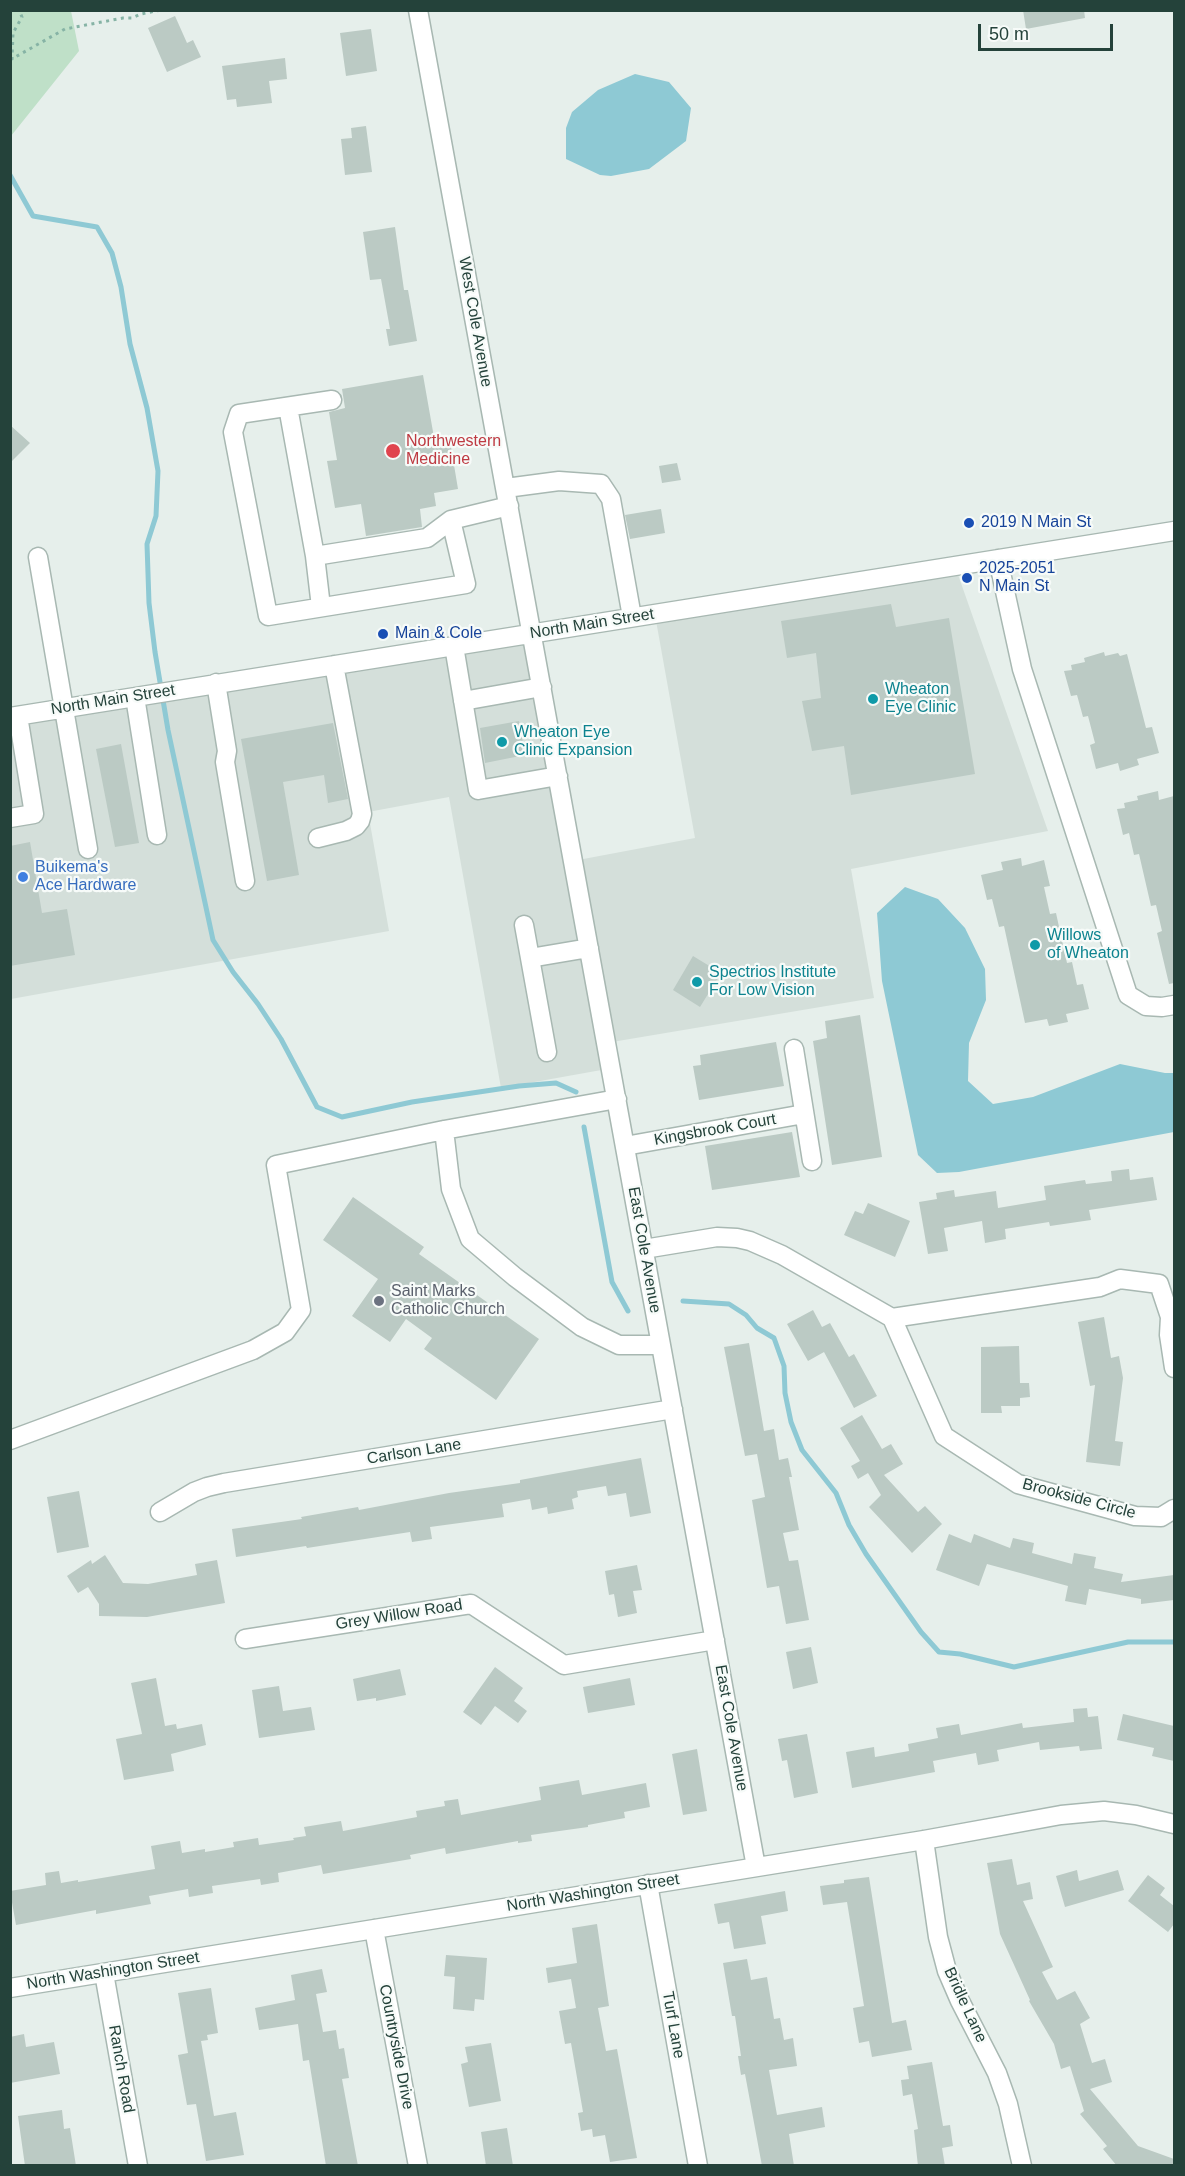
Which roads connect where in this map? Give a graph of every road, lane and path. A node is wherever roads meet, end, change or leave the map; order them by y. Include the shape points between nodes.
1 (19, 10) edge
2 (161, 10) edge
3 (418, 10) edge
4 (11, 60) edge
5 (332, 400) dead end
6 (288, 407) junction
7 (507, 497) junction
8 (451, 520) junction
9 (1174, 531) edge
10 (315, 556) junction
11 (38, 557) dead end
12 (998, 559) junction
13 (321, 607) junction
14 (632, 617) junction
15 (532, 633) junction
16 (454, 646) junction
17 (334, 665) junction
18 (216, 683) junction
19 (542, 687) junction
20 (139, 696) junction
21 (463, 701) junction
22 (64, 708) junction
23 (14, 717) edge
24 (558, 776) junction
25 (10, 818) edge
26 (157, 835) dead end
27 (318, 838) dead end
28 (87, 849) dead end
29 (245, 881) dead end
30 (524, 925) dead end
31 (589, 948) junction
32 (530, 958) junction
33 (1174, 1005) edge
34 (794, 1049) dead end
35 (547, 1052) dead end
36 (617, 1099) junction
37 (804, 1114) junction
38 (444, 1130) junction
39 (625, 1146) junction
40 (812, 1161) dead end
41 (644, 1249) junction
42 (892, 1318) junction
43 (662, 1345) junction
44 (1174, 1368) edge
45 (673, 1409) junction
46 (10, 1440) edge
47 (1174, 1509) edge
48 (160, 1512) dead end
49 (245, 1639) dead end
50 (715, 1640) junction
51 (1174, 1824) edge
52 (924, 1840) junction
53 (756, 1867) junction
54 (648, 1884) junction
55 (374, 1929) junction
56 (104, 1973) junction
57 (10, 1988) edge
58 (138, 2166) edge
59 (418, 2166) edge
60 (698, 2166) edge
61 (1022, 2166) edge

1 - 4 path via 22,17 13,33
2 - 4 path via 65,29
3 - 7 street, West Cole Avenue
5 - 6 street
6 - 10 street
6 - 13 street via 238,414 233,432 268,616
7 - 8 street
7 - 14 street via 559,481 601,484 611,499
7 - 15 street, West Cole Avenue
8 - 10 street via 427,538
8 - 13 street via 465,584
9 - 12 street, North Main Street
10 - 13 street
11 - 22 street
12 - 14 street, North Main Street
12 - 33 street via 1022,669 1128,995 1146,1006
14 - 15 street, North Main Street
15 - 16 street, North Main Street
15 - 19 street, East Cole Avenue
16 - 17 street, North Main Street
16 - 21 street
17 - 18 street, North Main Street
17 - 27 street via 362,814 356,826
18 - 20 street, North Main Street
18 - 29 street
19 - 21 street
19 - 24 street, East Cole Avenue
20 - 22 street, North Main Street
20 - 26 street
21 - 24 street via 478,790
22 - 23 street, North Main Street
22 - 28 street
23 - 25 street via 34,814
24 - 31 street, East Cole Avenue
30 - 32 street
31 - 32 street
31 - 36 street, East Cole Avenue
32 - 35 street
34 - 37 street
36 - 38 street
36 - 39 street, East Cole Avenue
37 - 39 street, Kingsbrook Court
37 - 40 street
38 - 43 street via 451,1188 470,1239 582,1327 619,1346
38 - 46 street via 276,1165 301,1310 285,1332 253,1350
39 - 41 street, East Cole Avenue
41 - 42 street via 717,1237 750,1241
41 - 43 street, East Cole Avenue
42 - 44 street via 1100,1287 1120,1279 1159,1284 1170,1317
42 - 47 street, Brookside Circle via 944,1436 1018,1484 1135,1516 1161,1517
43 - 45 street, East Cole Avenue
45 - 48 street, Carlson Lane via 216,1485 194,1492
45 - 50 street, East Cole Avenue
49 - 50 street, Grey Willow Road via 471,1604 564,1665
50 - 53 street, East Cole Avenue
51 - 52 street, North Washington Street via 1136,1815 1087,1812
52 - 53 street, North Washington Street
52 - 61 street, Bridle Lane via 938,1938 947,1971 997,2073
53 - 54 street, North Washington Street
54 - 55 street, North Washington Street
54 - 60 street, Turf Lane
55 - 56 street, North Washington Street
55 - 59 street, Countryside Drive
56 - 57 street, North Washington Street
56 - 58 street, Ranch Road

